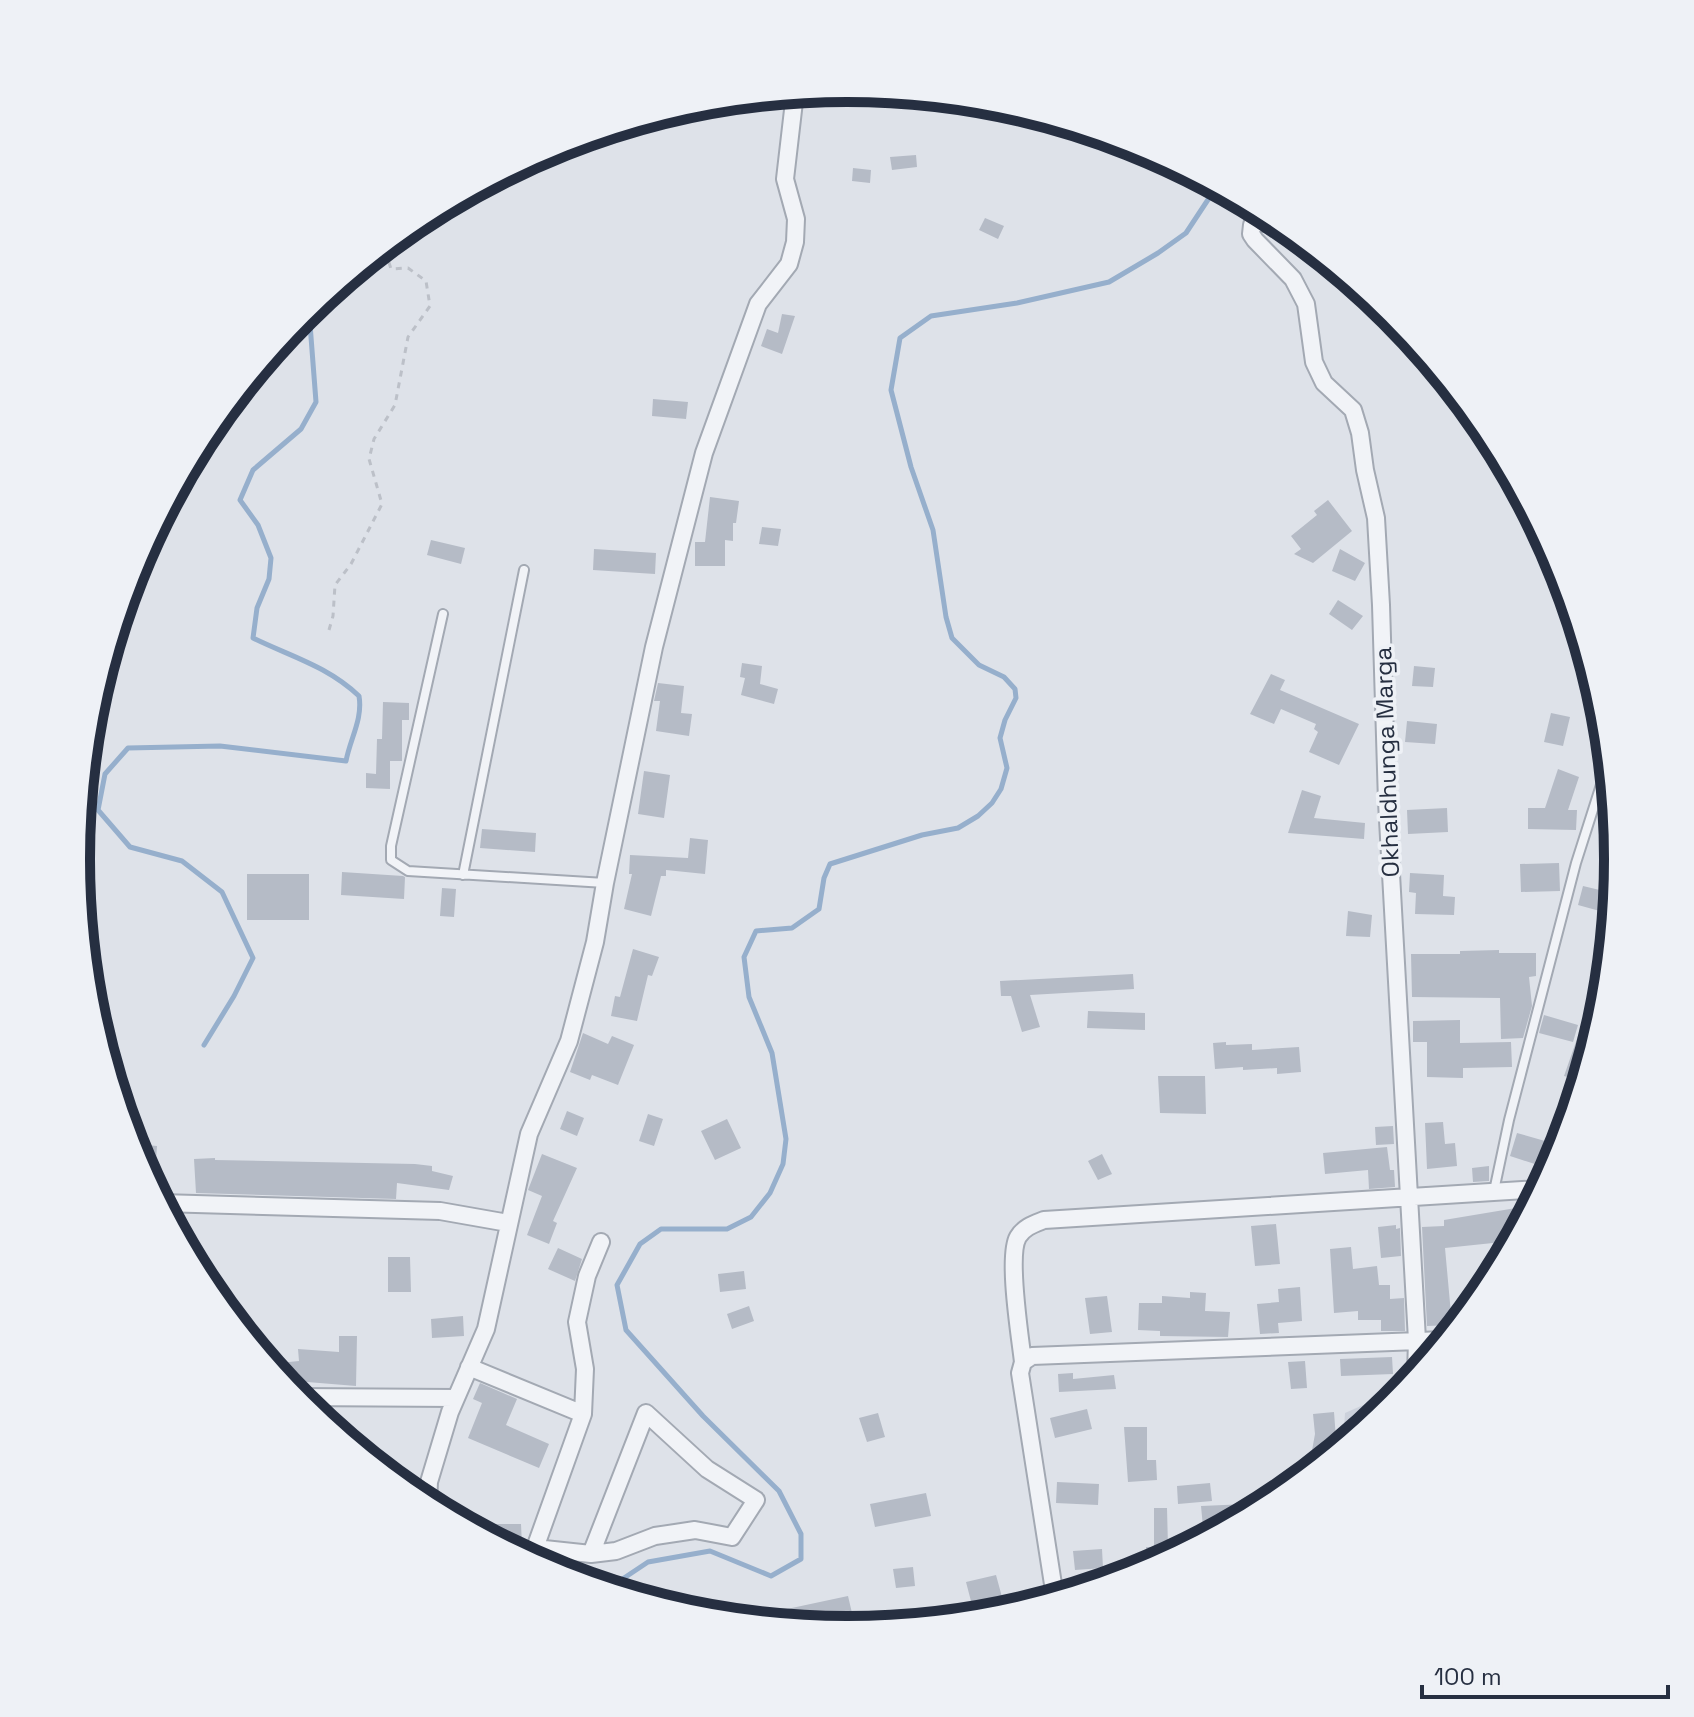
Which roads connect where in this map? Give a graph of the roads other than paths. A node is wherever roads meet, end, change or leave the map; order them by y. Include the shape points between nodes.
1 (794, 103) edge
2 (1258, 223) edge
3 (524, 570) dead end
4 (443, 614) dead end
5 (1600, 787) edge
6 (463, 875) junction
7 (605, 883) junction
8 (1527, 1190) edge
9 (1493, 1192) junction
10 (1408, 1196) junction
11 (173, 1203) edge
12 (508, 1223) junction
13 (601, 1242) dead end
14 (1417, 1340) junction
15 (1431, 1340) edge
16 (1416, 1357) edge
17 (1023, 1362) junction
18 (469, 1367) junction
19 (315, 1397) edge
20 (456, 1398) junction
21 (583, 1414) junction
22 (429, 1490) edge
23 (535, 1548) edge
24 (548, 1554) edge
25 (591, 1554) junction
26 (1053, 1587) edge

1 - 7 street via 785,179 796,219 795,242 789,264 758,304 704,453 654,647
2 - 10 street, Okhaldhunga Marga via 1251,230 1255,240 1293,279 1306,304 1314,362 1324,383 1353,410 1376,518
3 - 6 lane
4 - 6 lane via 391,860 408,871
5 - 9 lane
6 - 7 lane
7 - 12 street via 569,1041 529,1134
8 - 9 street
9 - 10 street
10 - 14 street, Okhaldhunga Marga
10 - 17 street via 1044,1220 1017,1238 1013,1257
11 - 12 street via 440,1211
12 - 18 street via 486,1329
13 - 21 street via 577,1322 585,1369
14 - 15 street
14 - 16 street, Okhaldhunga Marga
14 - 17 street via 1032,1356
17 - 26 street via 1020,1373
18 - 20 street
18 - 21 street
19 - 20 street
20 - 22 street
21 - 23 street
24 - 25 street
25 - 25 street via 646,1413 707,1469 756,1500 732,1537 695,1530

